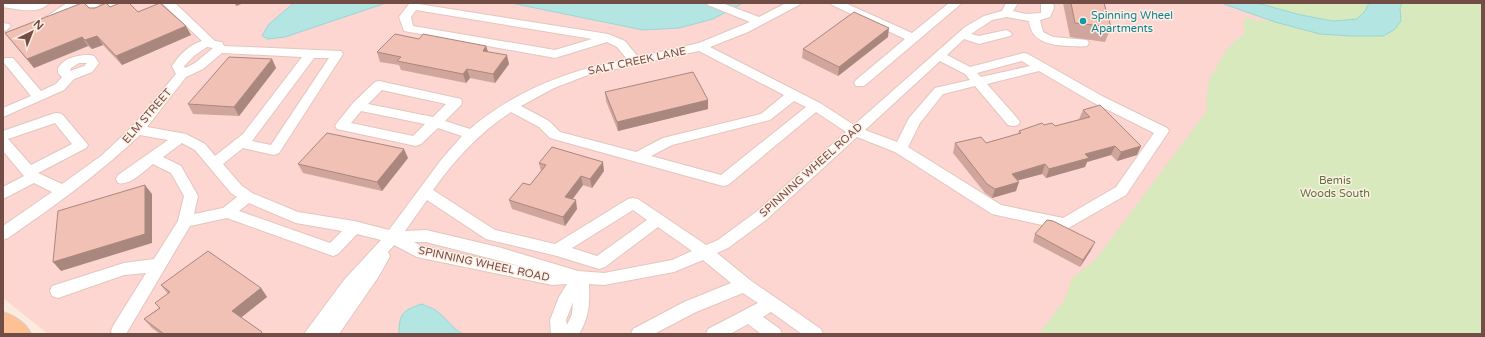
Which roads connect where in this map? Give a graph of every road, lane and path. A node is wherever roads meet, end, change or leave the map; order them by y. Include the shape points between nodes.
1 (43, 3) edge
2 (75, 3) edge
3 (91, 3) edge
4 (122, 3) edge
5 (170, 3) edge
6 (712, 3) edge
7 (795, 3) edge
8 (956, 3) edge
9 (1047, 3) edge
10 (3, 4) edge
11 (842, 4) edge
12 (1009, 8) edge
13 (1034, 18) junction
14 (759, 21) junction
15 (38, 26) edge
16 (1006, 34) dead end
17 (962, 35) junction
18 (608, 38) junction
19 (913, 38) junction
20 (1082, 43) dead end
21 (215, 46) junction
22 (700, 47) junction
23 (311, 54) junction
24 (939, 56) junction
25 (6, 58) edge
26 (635, 61) junction
27 (1040, 67) junction
28 (969, 71) junction
29 (182, 74) junction
30 (70, 76) dead end
31 (979, 82) junction
32 (860, 83) dead end
33 (793, 95) junction
34 (39, 97) junction
35 (358, 106) junction
36 (511, 106) junction
37 (814, 106) junction
38 (3, 113) edge
39 (435, 122) junction
40 (1014, 122) dead end
41 (137, 130) junction
42 (855, 131) junction
43 (473, 135) junction
44 (3, 136) edge
45 (181, 137) junction
46 (3, 142) edge
47 (241, 143) junction
48 (900, 149) junction
49 (152, 158) junction
50 (637, 158) junction
51 (214, 164) junction
52 (31, 175) junction
53 (123, 179) dead end
54 (64, 191) junction
55 (425, 192) junction
56 (3, 194) edge
57 (247, 196) junction
58 (227, 212) junction
59 (657, 220) junction
60 (185, 222) junction
61 (354, 227) junction
62 (3, 234) edge
63 (392, 237) junction
64 (557, 250) junction
65 (705, 252) junction
66 (159, 265) junction
67 (580, 277) junction
68 (744, 285) junction
69 (58, 291) dead end
70 (772, 304) junction
71 (749, 316) junction
72 (3, 321) edge
73 (119, 331) dead end
74 (20, 334) edge
75 (312, 334) edge
76 (330, 334) edge
77 (559, 334) edge
78 (570, 334) edge
79 (639, 334) edge
80 (714, 334) edge
81 (774, 334) edge
82 (815, 334) edge

1 - 10 street via 33,7
2 - 15 street
3 - 4 street via 100,12
5 - 21 street
6 - 14 street
7 - 14 street, SALT CREEK LANE
8 - 19 street
9 - 13 street via 1046,15
11 - 19 street
12 - 13 street via 1019,17
12 - 17 street, SPINNING WHEEL ROAD
13 - 20 street via 1038,35 1044,39
14 - 22 street, SALT CREEK LANE
16 - 17 street via 978,40
17 - 24 street, SPINNING WHEEL ROAD
18 - 18 street via 413,6 405,17 408,28 556,54
18 - 26 street via 621,44
19 - 32 street
21 - 23 street
21 - 29 street, ELM STREET via 208,60
21 - 29 street, ELM STREET via 198,46 187,55 178,66
22 - 26 street, SALT CREEK LANE
22 - 33 street
23 - 47 street
23 - 47 street via 337,54 274,150
24 - 28 street
24 - 42 street, SPINNING WHEEL ROAD
25 - 34 street
26 - 36 street, SALT CREEK LANE via 570,77 551,84
27 - 28 street via 1024,58
27 - 31 street
27 - 48 street via 1162,131 1121,191 1065,224 997,210
28 - 31 street
29 - 41 street, ELM STREET
30 - 34 street via 60,87
31 - 40 street
31 - 48 street via 940,91 914,122
33 - 37 street
33 - 50 street via 765,118 668,140
34 - 38 street
35 - 39 street
35 - 39 street via 342,126 416,141
35 - 39 street via 379,86 456,102
36 - 43 street, SALT CREEK LANE
36 - 50 street via 544,124 555,135
37 - 42 street
37 - 50 street via 723,181
39 - 43 street
41 - 45 street, SPINNING WHEEL ROAD
41 - 54 street, ELM STREET via 106,159
42 - 48 street
42 - 65 street, SPINNING WHEEL ROAD via 761,216 724,244
43 - 55 street, SALT CREEK LANE via 447,162
44 - 52 street via 57,117 81,145
45 - 49 street
45 - 51 street, SPINNING WHEEL ROAD via 200,147
46 - 52 street
47 - 51 street
49 - 53 street
49 - 60 street via 176,170 191,196
51 - 57 street, SPINNING WHEEL ROAD via 236,189
52 - 54 street
52 - 56 street
54 - 62 street, ELM STREET
55 - 63 street, SALT CREEK LANE
55 - 64 street via 490,235
57 - 58 street
57 - 61 street, SPINNING WHEEL ROAD via 296,217
58 - 60 street
58 - 61 street via 334,250
59 - 64 street via 599,263
59 - 64 street via 633,203
59 - 65 street
60 - 66 street
61 - 63 street, SPINNING WHEEL ROAD
63 - 67 street, SPINNING WHEEL ROAD via 417,251 552,279
63 - 75 street, SALT CREEK LANE via 362,270
63 - 76 street, SALT CREEK LANE via 373,272
65 - 67 street, SPINNING WHEEL ROAD via 674,266 604,279
65 - 68 street
66 - 69 street via 124,269
66 - 73 street
67 - 77 street via 567,297 558,320
67 - 78 street via 582,300 579,322
68 - 70 street
68 - 79 street via 690,307
70 - 71 street
70 - 82 street
71 - 80 street
71 - 81 street
72 - 74 main road

